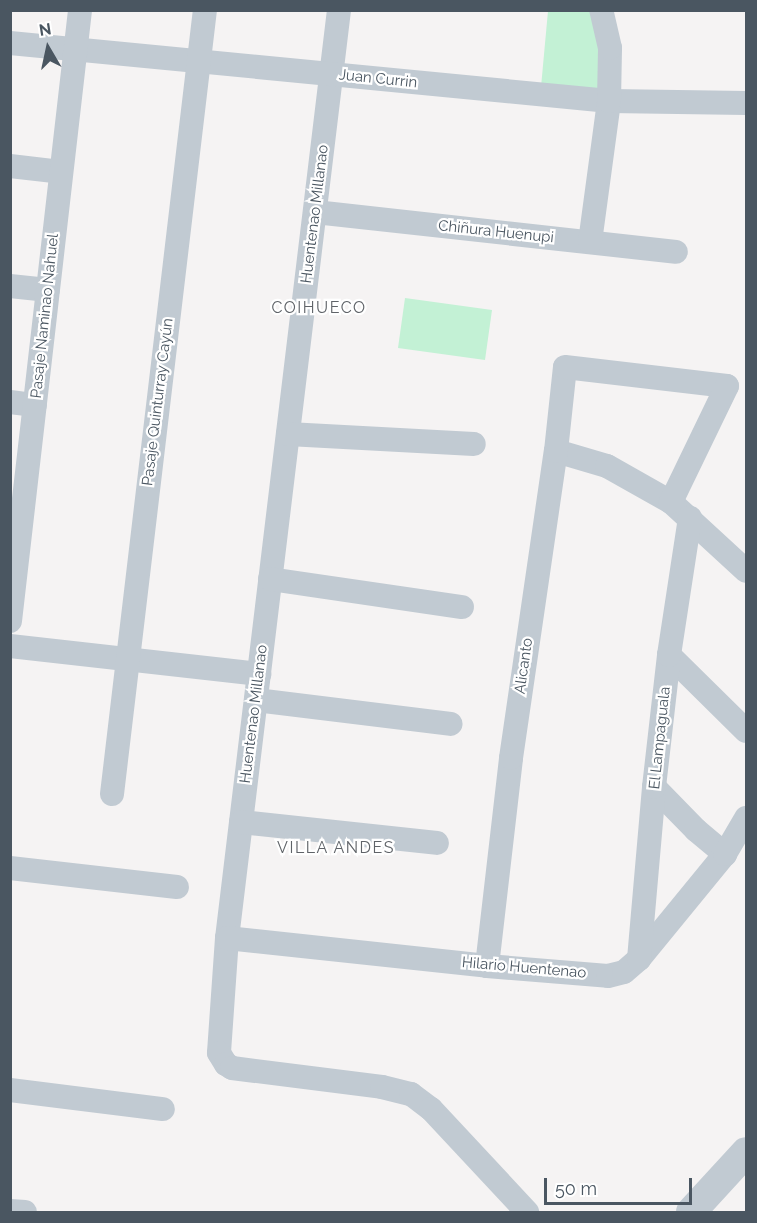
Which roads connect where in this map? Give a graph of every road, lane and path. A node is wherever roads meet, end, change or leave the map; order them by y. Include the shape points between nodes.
1 (80, 10) edge
2 (205, 10) edge
3 (339, 10) edge
4 (601, 10) edge
5 (10, 43) edge
6 (75, 49) junction
7 (199, 61) junction
8 (332, 74) junction
9 (609, 102) junction
10 (747, 103) edge
11 (10, 166) edge
12 (61, 172) junction
13 (315, 212) junction
14 (590, 242) junction
15 (676, 252) dead end
16 (10, 286) edge
17 (48, 290) junction
18 (10, 402) edge
19 (35, 405) junction
20 (288, 434) junction
21 (474, 444) dead end
22 (556, 451) junction
23 (671, 502) junction
24 (690, 518) junction
25 (16, 522) edge
26 (747, 570) edge
27 (270, 579) junction
28 (462, 607) dead end
29 (10, 621) edge
30 (10, 646) edge
31 (669, 655) junction
32 (128, 659) junction
33 (259, 674) junction
34 (256, 699) junction
35 (451, 724) dead end
36 (747, 731) edge
37 (654, 787) junction
38 (112, 794) dead end
39 (747, 818) edge
40 (241, 822) junction
41 (437, 843) dead end
42 (725, 854) junction
43 (10, 868) edge
44 (177, 887) dead end
45 (226, 938) junction
46 (639, 959) junction
47 (487, 966) junction
48 (10, 1090) edge
49 (163, 1109) dead end
50 (747, 1152) edge
51 (10, 1211) edge
52 (25, 1212) edge
53 (527, 1212) edge
54 (691, 1212) edge

1 - 6 street, Pasaje Naminao Nahuel
2 - 7 street, Pasaje Quinturray Cayún
3 - 8 street, Huentenao Millanao
4 - 9 street via 610,48
5 - 6 street, Juan Currin
6 - 7 street, Juan Currin
6 - 12 street, Pasaje Naminao Nahuel
7 - 8 street, Juan Currin
7 - 32 street, Pasaje Quinturray Cayún
8 - 9 street, Juan Currin
8 - 13 street, Huentenao Millanao
9 - 10 street, Juan Currin
9 - 14 street
11 - 12 street
12 - 17 street, Pasaje Naminao Nahuel
13 - 14 street, Chiñura Huenupi
13 - 20 street, Huentenao Millanao
14 - 15 street, Chiñura Huenupi
16 - 17 street
17 - 19 street, Pasaje Naminao Nahuel
18 - 19 street
19 - 25 street, Pasaje Naminao Nahuel
20 - 21 street
20 - 27 street, Huentenao Millanao
22 - 23 street via 607,466
22 - 23 street, Alicanto via 565,368 727,386
22 - 47 street, Alicanto via 511,758
23 - 24 street
24 - 26 street
24 - 31 street, El Lampaguala
25 - 29 street, Pasaje Naminao Nahuel
27 - 28 street
27 - 33 street, Huentenao Millanao
30 - 32 street
31 - 36 street
31 - 37 street, El Lampaguala
32 - 33 street
32 - 38 street, Pasaje Quinturray Cayún
33 - 34 street, Huentenao Millanao
34 - 35 street
34 - 40 street, Huentenao Millanao
37 - 42 street
37 - 46 street, El Lampaguala
39 - 42 street, Hilario Huentenao
40 - 41 street
40 - 45 street, Huentenao Millanao
42 - 46 street, Hilario Huentenao
43 - 44 street
45 - 47 street, Hilario Huentenao
45 - 53 street, Huentenao Millanao via 219,1047 226,1064 238,1069 411,1094 431,1109
46 - 47 street, Hilario Huentenao via 624,972 608,976
48 - 49 street
50 - 54 street
51 - 52 street

